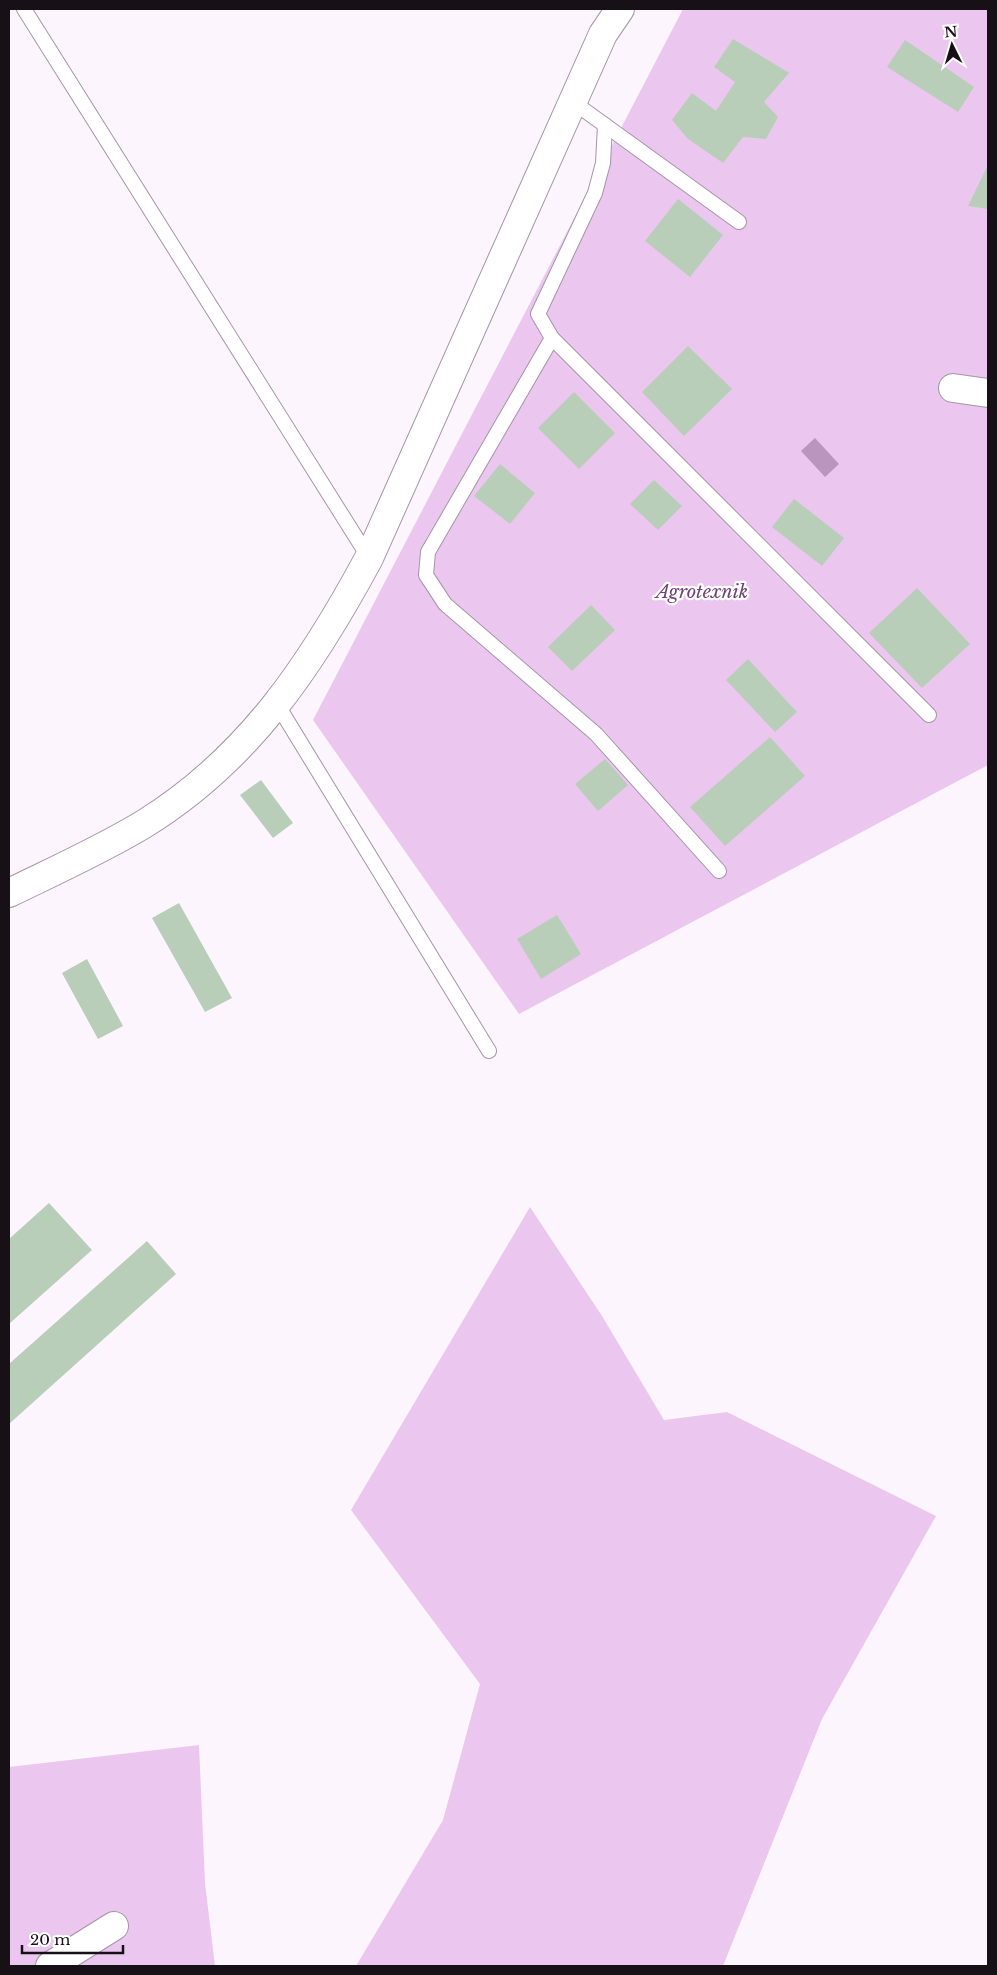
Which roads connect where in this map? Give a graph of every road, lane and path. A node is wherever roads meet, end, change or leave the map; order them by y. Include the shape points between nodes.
1 (24, 9) edge
2 (620, 9) edge
3 (573, 102) junction
4 (605, 125) junction
5 (739, 222) dead end
6 (552, 338) junction
7 (953, 388) dead end
8 (988, 393) edge
9 (369, 558) junction
10 (277, 704) junction
11 (929, 715) dead end
12 (719, 871) dead end
13 (9, 892) edge
14 (489, 1051) dead end
15 (114, 1926) dead end
16 (50, 1966) edge

1 - 9 lane
2 - 3 street via 603,34
3 - 4 lane
3 - 9 street
4 - 5 lane
4 - 6 lane via 603,162 595,193 538,314
6 - 11 lane
6 - 12 lane via 428,552 426,575 445,604 596,734
7 - 8 street
9 - 10 street via 319,644
10 - 13 street via 223,764 172,805 117,839
10 - 14 lane
15 - 16 street

